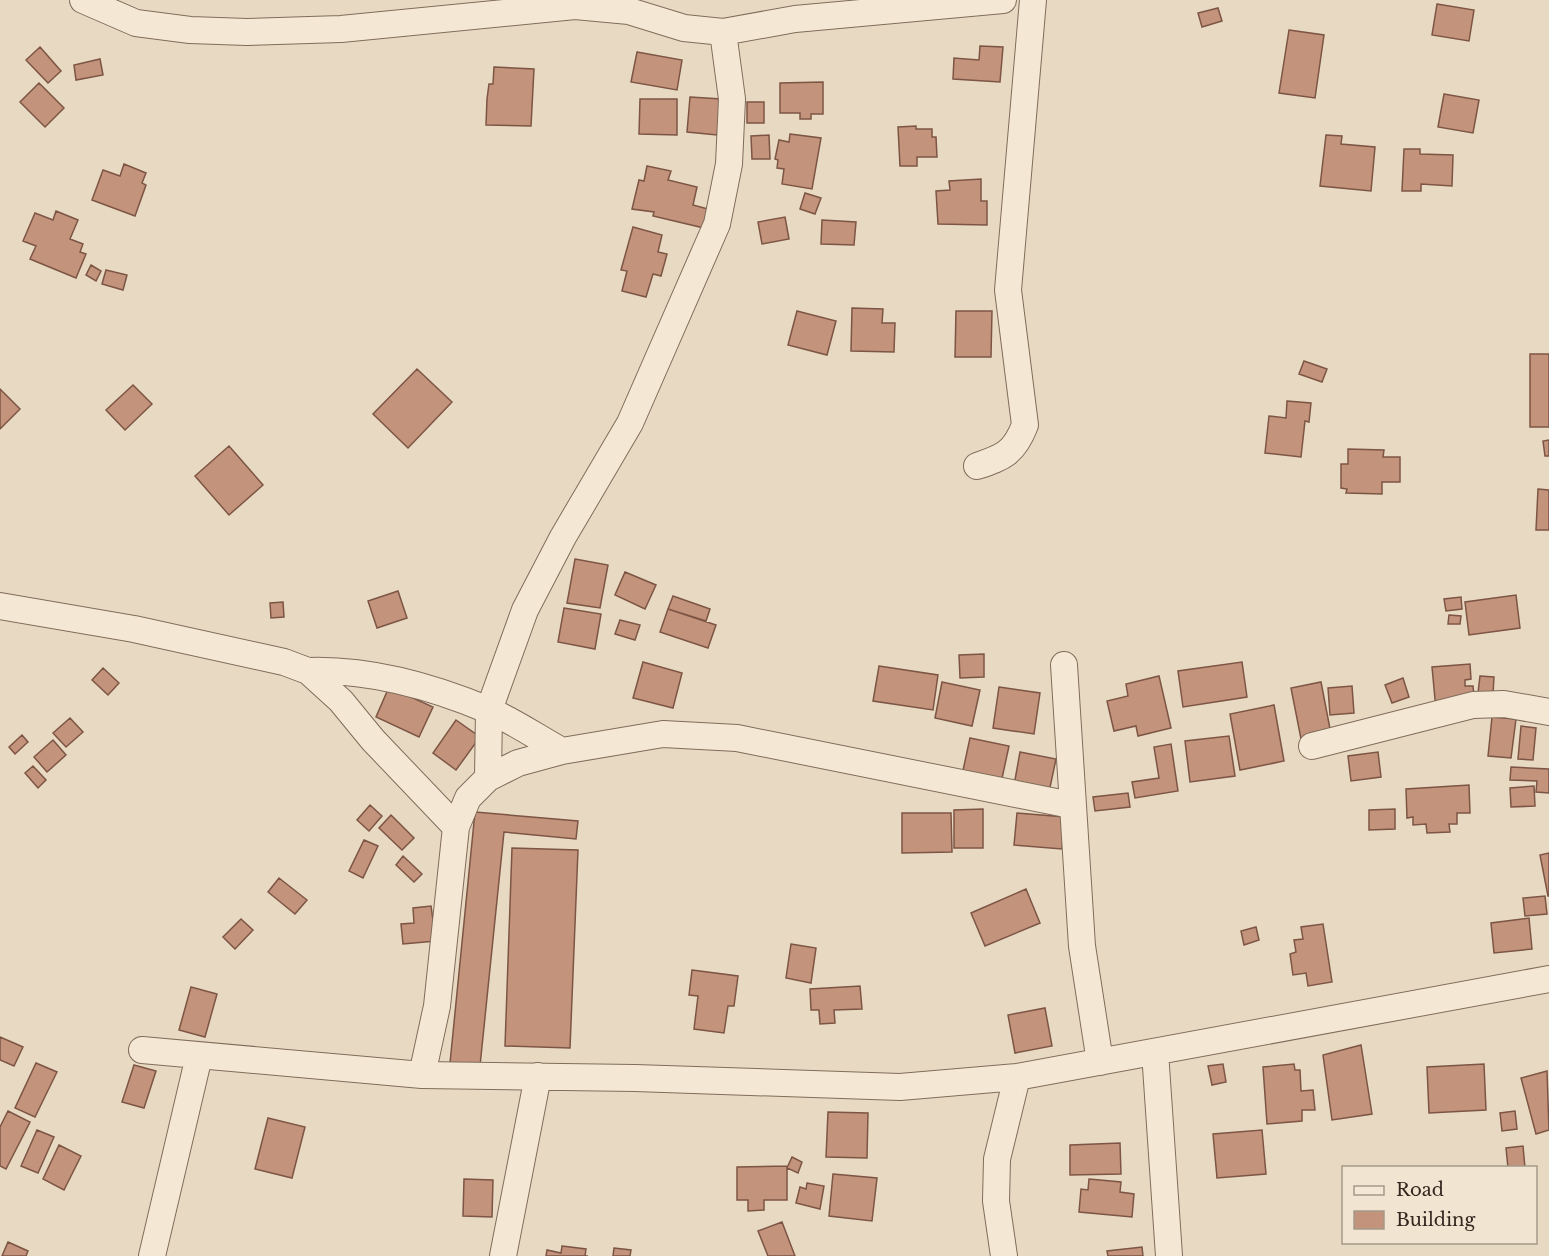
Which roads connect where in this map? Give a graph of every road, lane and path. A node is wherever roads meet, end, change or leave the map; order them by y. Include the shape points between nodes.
1 (83, 0) edge
2 (1003, 0) edge
3 (1033, 0) edge
4 (723, 32) junction
5 (976, 466) dead end
6 (0, 606) edge
7 (1064, 665) dead end
8 (308, 671) junction
9 (489, 710) junction
10 (1549, 712) edge
11 (1312, 746) dead end
12 (562, 751) junction
13 (488, 778) junction
14 (1071, 805) junction
15 (456, 826) junction
16 (1549, 979) edge
17 (142, 1050) dead end
18 (1155, 1052) junction
19 (198, 1056) junction
20 (1100, 1062) junction
21 (422, 1075) junction
22 (538, 1076) junction
23 (1017, 1077) junction
24 (152, 1256) edge
25 (503, 1256) edge
26 (1004, 1256) edge
27 (1169, 1256) edge

1 - 4 street via 136,23 202,30 341,30 575,6 629,11 684,28
2 - 4 street via 795,19
3 - 5 street via 1008,290 1025,425 1004,457
4 - 9 street via 731,110 729,164 717,224 630,423 525,610
6 - 8 street via 134,628
7 - 14 street
8 - 9 street via 367,673
8 - 15 street via 341,701
9 - 12 street
9 - 13 street
10 - 11 street via 1504,704 1473,705
12 - 13 street via 518,763
12 - 14 street via 663,734 737,738
13 - 15 street via 468,798
14 - 20 street via 1082,946
15 - 21 street via 438,995
16 - 18 street
17 - 19 street
18 - 20 street
18 - 27 street
19 - 21 street
19 - 24 street
20 - 23 street
21 - 22 street
22 - 23 street via 900,1087
22 - 25 street
23 - 26 street via 997,1159 996,1202

